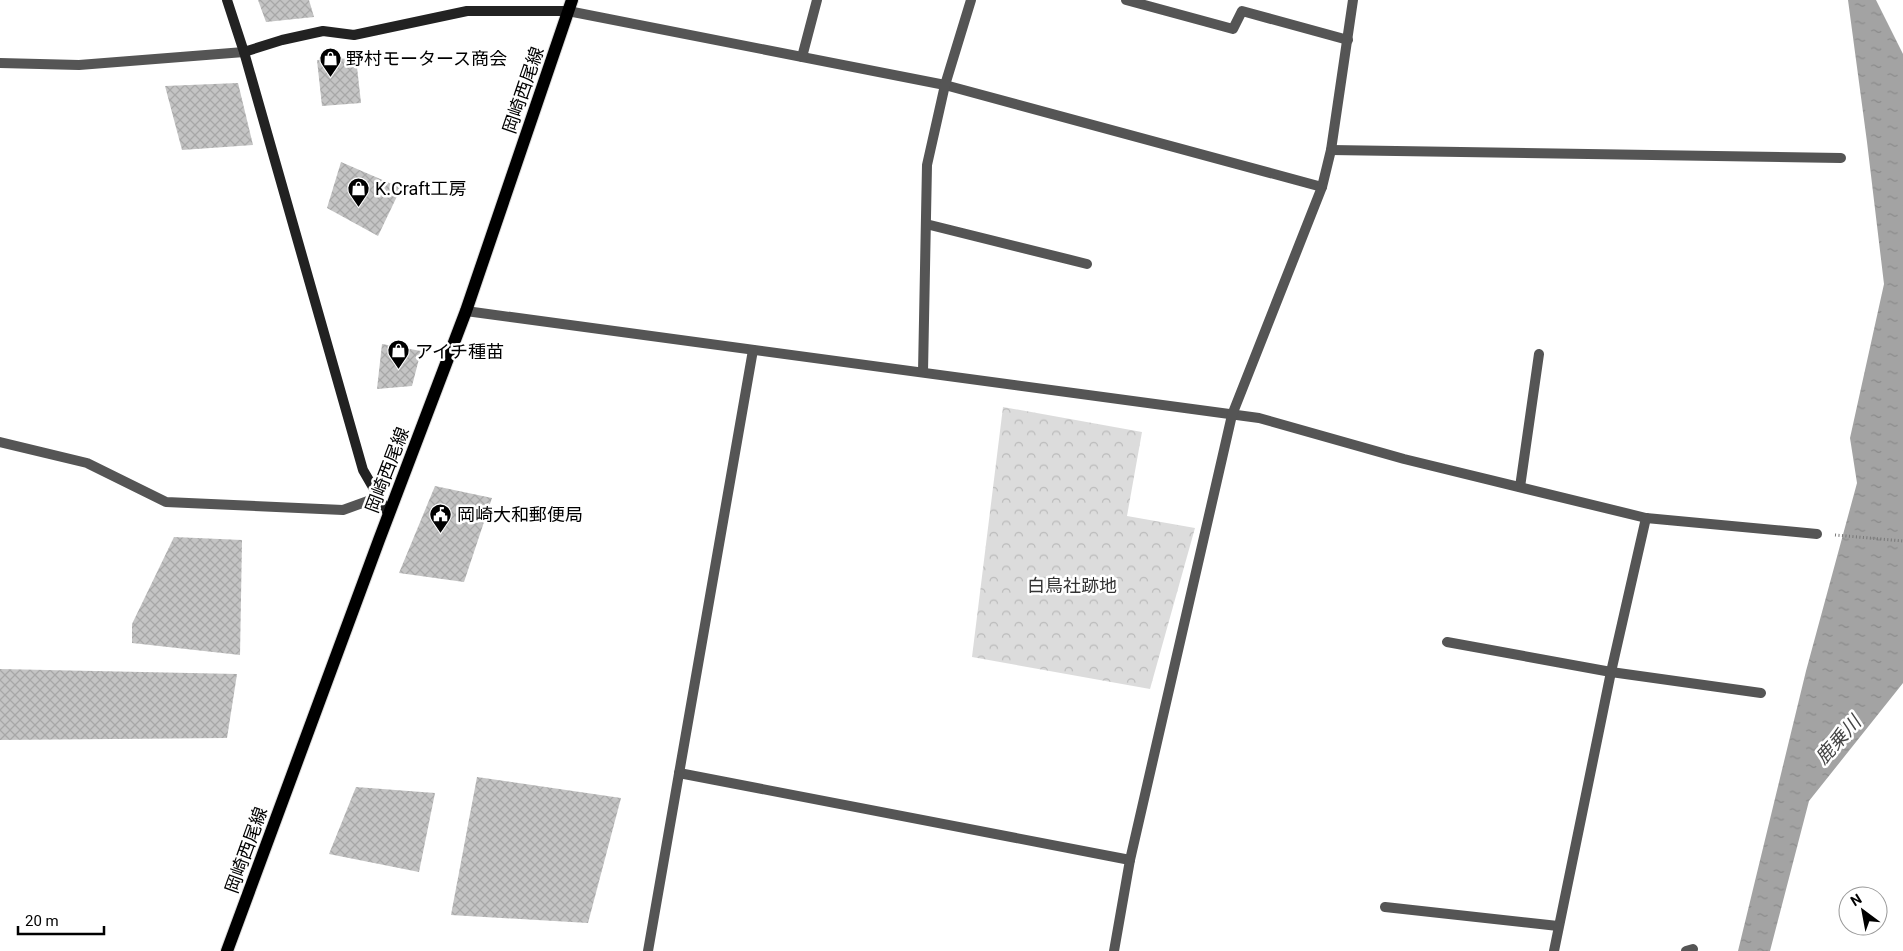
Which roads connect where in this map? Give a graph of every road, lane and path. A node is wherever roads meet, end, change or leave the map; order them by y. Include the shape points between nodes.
1 (227, 0) edge
2 (817, 0) edge
3 (971, 0) edge
4 (1126, 0) edge
5 (1353, 0) edge
6 (570, 6) edge
7 (1348, 40) junction
8 (244, 52) junction
9 (802, 57) junction
10 (0, 63) edge
11 (946, 85) junction
12 (1331, 150) junction
13 (1842, 158) dead end
14 (1322, 187) junction
15 (926, 224) junction
16 (1087, 264) dead end
17 (466, 311) junction
18 (753, 350) junction
19 (1539, 354) dead end
20 (923, 372) junction
21 (1232, 415) junction
22 (0, 442) edge
23 (1520, 487) junction
24 (379, 497) junction
25 (389, 515) junction
26 (1646, 518) junction
27 (1817, 534) joint
28 (1903, 541) edge
29 (1447, 642) dead end
30 (1610, 672) junction
31 (1761, 693) dead end
32 (679, 773) junction
33 (1130, 860) junction
34 (1385, 907) dead end
35 (1558, 926) junction
36 (227, 951) edge
37 (648, 951) edge
38 (1114, 951) edge
39 (1554, 951) edge

1 - 8 street
2 - 9 street
3 - 11 street
4 - 7 street via 1233,29 1242,12
5 - 7 street
6 - 8 street via 467,11 354,34 323,31
6 - 9 street
6 - 17 main road, 岡崎西尾線
7 - 12 street
8 - 10 street via 80,65
8 - 24 street via 363,470
9 - 11 street
11 - 14 street
11 - 15 street via 926,165
12 - 13 street
12 - 14 street
14 - 21 street
15 - 16 street
15 - 20 street
17 - 18 street
17 - 25 main road, 岡崎西尾線
18 - 20 street
18 - 32 street
19 - 23 street
20 - 21 street
21 - 23 street via 1259,418 1404,459
21 - 33 street
22 - 24 street via 87,463 166,502 343,510
23 - 26 street
24 - 25 street
25 - 36 main road, 岡崎西尾線
26 - 27 street
26 - 30 street
27 - 28 path
29 - 30 street
30 - 31 street
30 - 35 street
32 - 33 street
32 - 37 street
33 - 38 street
34 - 35 street
35 - 39 street

